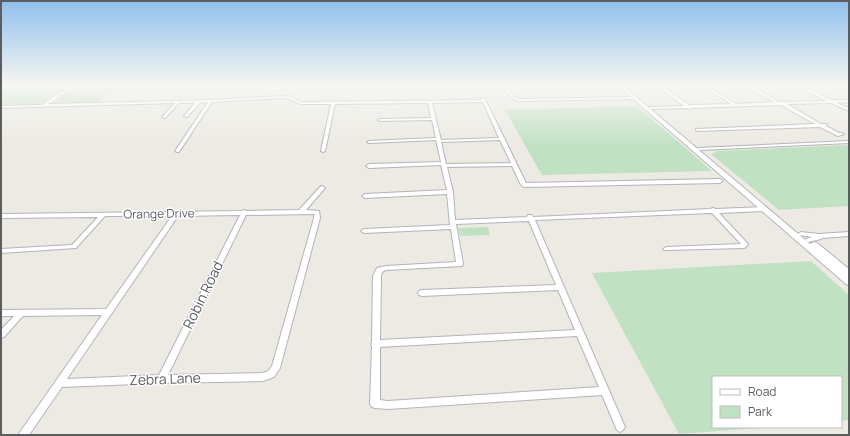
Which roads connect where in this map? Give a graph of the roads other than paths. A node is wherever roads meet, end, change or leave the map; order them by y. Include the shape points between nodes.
1 (65, 105) edge
2 (175, 105) edge
3 (195, 105) edge
4 (208, 105) edge
5 (333, 105) edge
6 (431, 105) edge
7 (487, 105) edge
8 (643, 105) edge
9 (648, 105) edge
10 (686, 105) edge
11 (752, 105) edge
12 (787, 105) edge
13 (839, 105) edge
14 (43, 106) joint
15 (736, 106) joint
16 (1, 107) edge
17 (690, 108) junction
18 (652, 109) junction
19 (849, 110) edge
20 (186, 116) dead end
21 (164, 117) dead end
22 (434, 119) junction
23 (380, 120) dead end
24 (663, 121) junction
25 (698, 130) dead end
26 (503, 139) junction
27 (438, 140) junction
28 (369, 142) dead end
29 (849, 142) edge
30 (699, 149) junction
31 (177, 151) dead end
32 (323, 151) dead end
33 (443, 164) junction
34 (514, 164) junction
35 (369, 166) dead end
36 (720, 181) dead end
37 (322, 188) dead end
38 (450, 192) junction
39 (365, 196) dead end
40 (761, 208) junction
41 (712, 209) junction
42 (302, 211) junction
43 (244, 212) junction
44 (104, 214) junction
45 (176, 214) junction
46 (1, 216) edge
47 (530, 216) junction
48 (453, 222) junction
49 (364, 231) dead end
50 (801, 234) junction
51 (849, 234) edge
52 (819, 236) junction
53 (808, 240) junction
54 (666, 249) dead end
55 (1, 251) edge
56 (849, 274) edge
57 (849, 282) edge
58 (559, 287) junction
59 (422, 292) dead end
60 (108, 312) junction
61 (1, 313) edge
62 (21, 313) junction
63 (579, 333) junction
64 (1, 335) edge
65 (375, 344) junction
66 (271, 374) joint
67 (162, 379) junction
68 (59, 383) junction
69 (604, 391) junction
70 (620, 427) dead end
71 (23, 435) edge

1 - 14 street
2 - 21 street
3 - 20 street
4 - 31 street
5 - 32 street
6 - 22 street
7 - 26 street
8 - 24 street
9 - 18 street
10 - 17 street
11 - 15 street
12 - 25 street via 823,125
13 - 19 street
14 - 16 street
15 - 17 street
17 - 18 street
18 - 24 street
22 - 23 street
22 - 27 street
24 - 30 street
24 - 40 street
26 - 27 street
26 - 34 street
27 - 28 street
27 - 33 street
29 - 30 street
30 - 50 street
33 - 34 street
33 - 35 street
33 - 38 street
34 - 36 street via 524,185
37 - 42 street
38 - 39 street
38 - 48 street
40 - 41 street
40 - 57 street
41 - 47 street
41 - 54 street via 745,244 744,246
42 - 43 street, Orange Drive
42 - 66 street, Orange Drive via 317,212 318,218 276,368
43 - 45 street, Orange Drive
43 - 67 street, Robin Road
44 - 45 street, Orange Drive
44 - 46 street, Orange Drive
44 - 55 street via 74,248
45 - 60 street
47 - 48 street
47 - 58 street
48 - 49 street
48 - 65 street via 460,264 379,270
50 - 52 street
50 - 53 street
51 - 52 street
52 - 53 street
53 - 56 street
58 - 59 street
58 - 63 street
60 - 62 street
60 - 68 street
61 - 62 street
62 - 64 street
63 - 65 street
63 - 69 street
65 - 69 street via 375,404
66 - 67 street, Zebra Lane via 263,377
67 - 68 street, Zebra Lane
68 - 71 street
69 - 70 street

